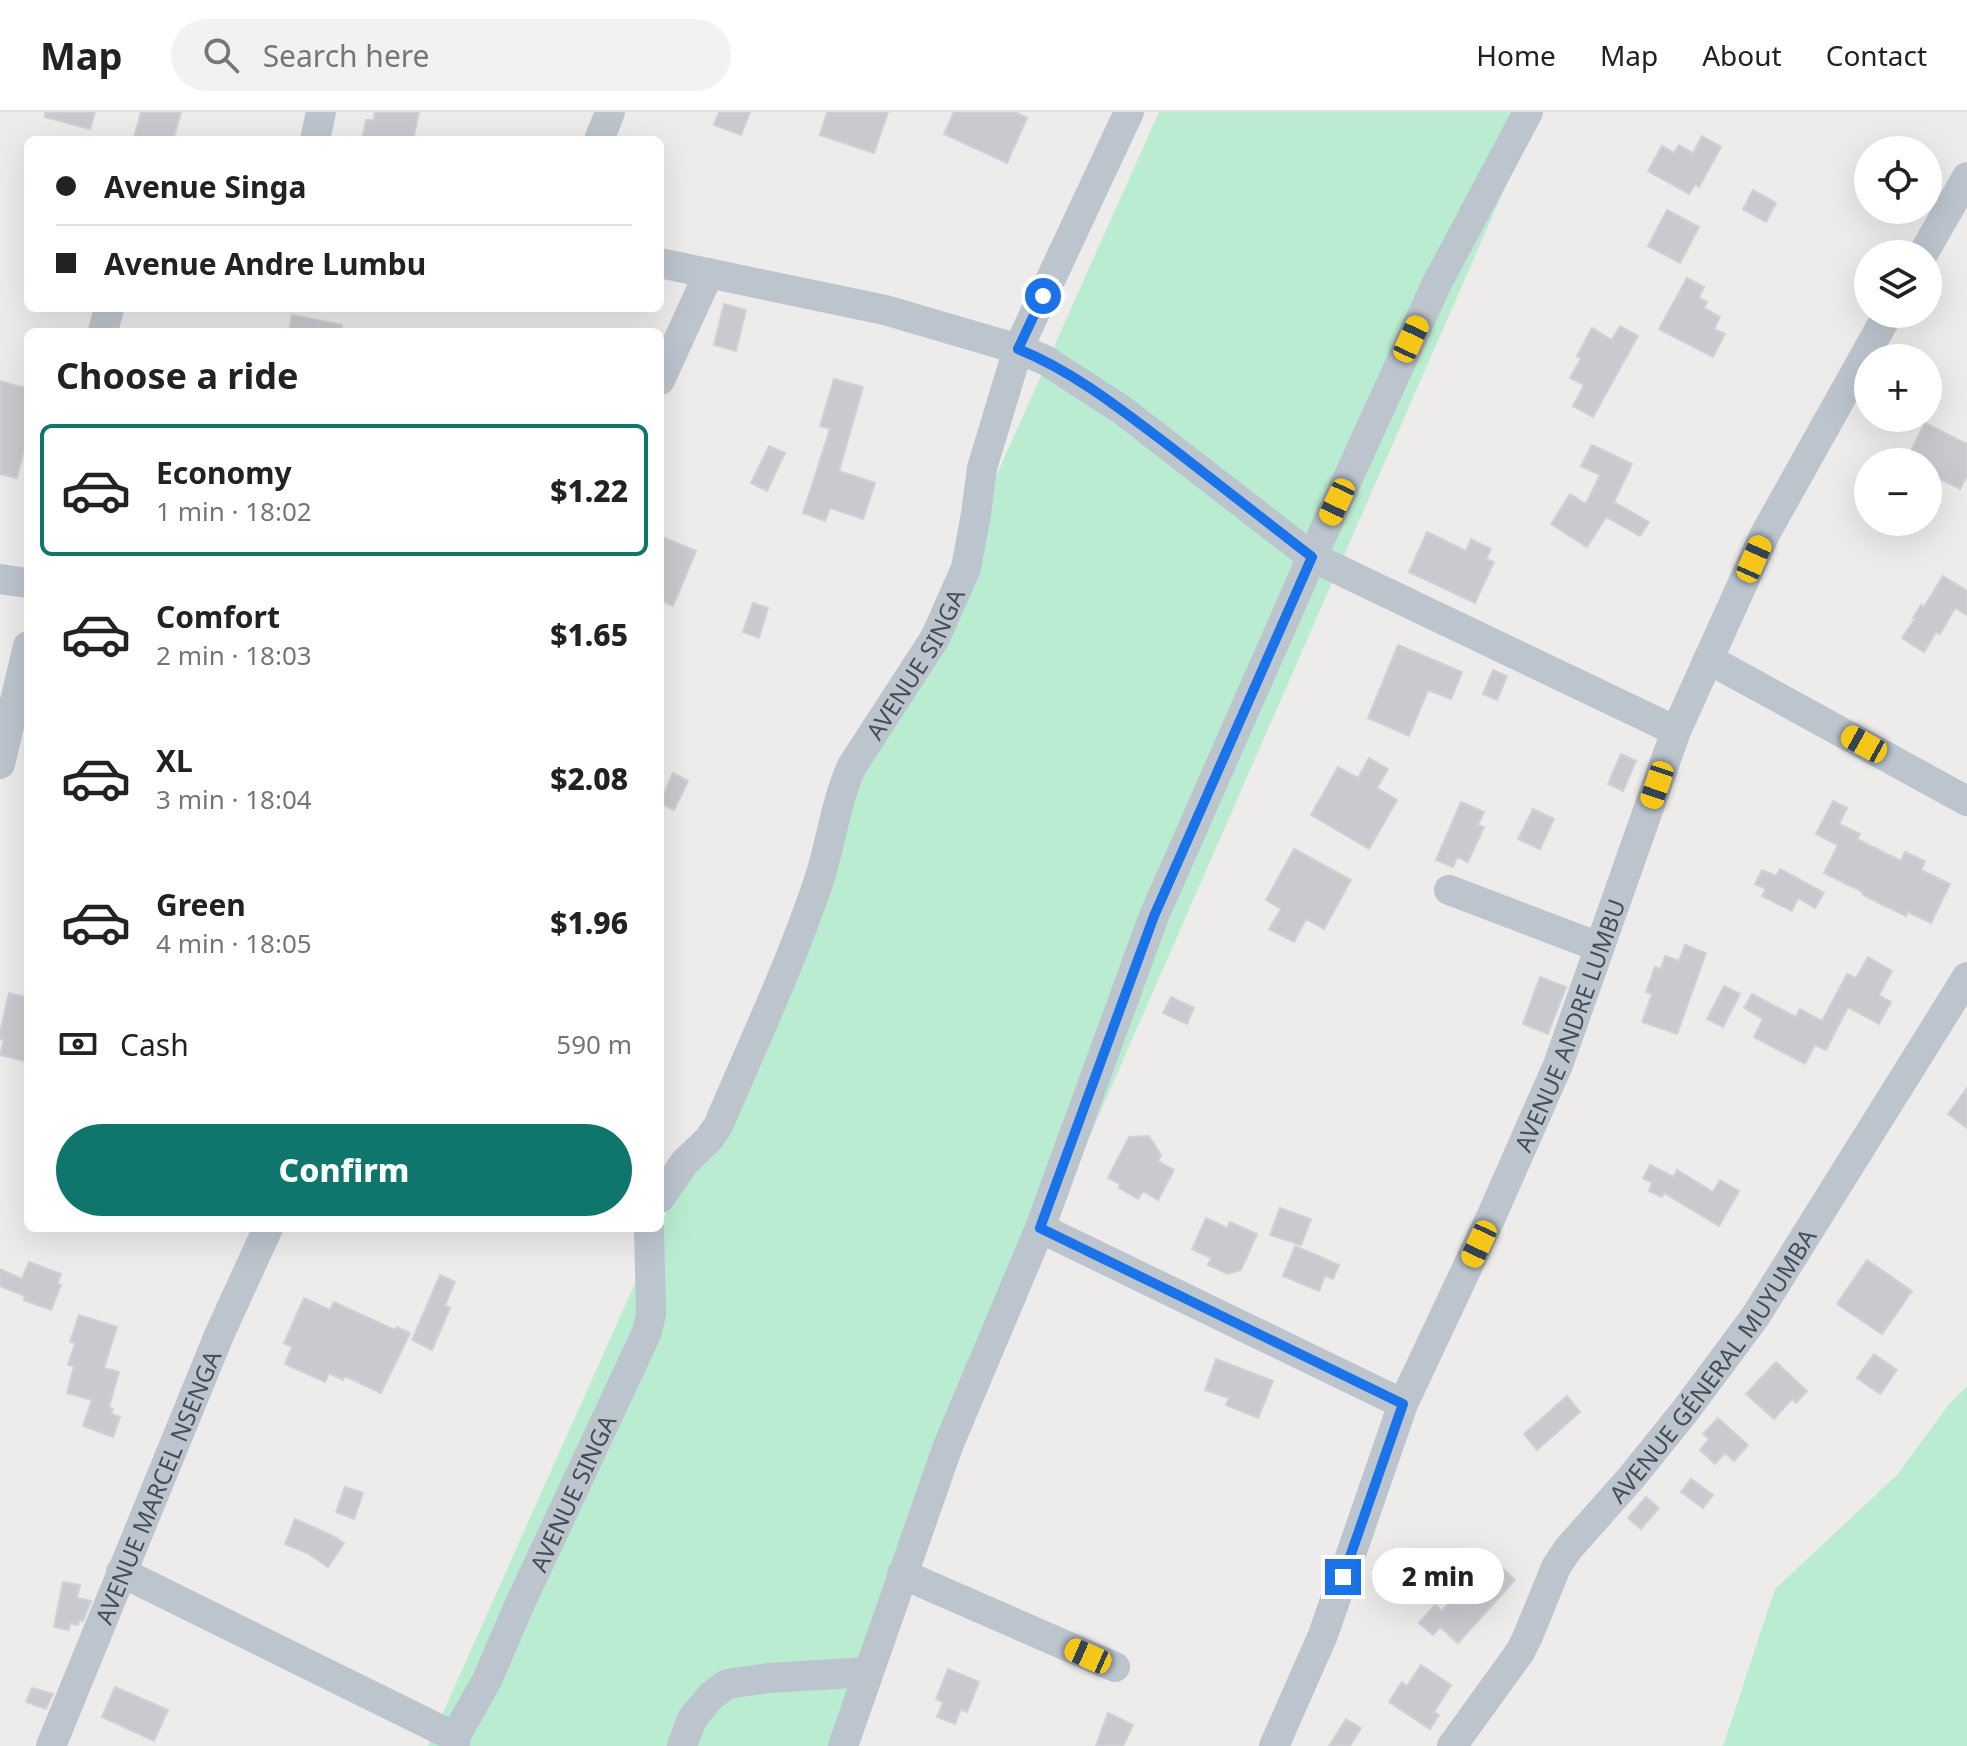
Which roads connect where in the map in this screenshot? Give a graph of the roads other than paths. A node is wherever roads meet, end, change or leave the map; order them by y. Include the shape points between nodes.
1 (321, 112) edge
2 (610, 112) edge
3 (1129, 112) edge
4 (1528, 112) edge
5 (316, 136) edge
6 (601, 136) edge
7 (1967, 177) edge
8 (1931, 240) edge
9 (664, 264) edge
10 (709, 273) junction
11 (1880, 328) edge
12 (1018, 349) junction
13 (664, 371) edge
14 (1312, 557) junction
15 (0, 579) edge
16 (24, 582) edge
17 (24, 659) edge
18 (1708, 659) junction
19 (5, 722) edge
20 (1676, 731) junction
21 (0, 764) edge
22 (1967, 801) edge
23 (1449, 890) dead end
24 (1599, 947) junction
25 (1967, 977) edge
26 (664, 1192) edge
27 (1040, 1228) junction
28 (266, 1232) edge
29 (649, 1232) edge
30 (1403, 1404) junction
31 (121, 1572) junction
32 (902, 1574) junction
33 (1115, 1667) dead end
34 (868, 1672) junction
35 (455, 1741) edge
36 (51, 1746) edge
37 (682, 1746) edge
38 (843, 1746) edge
39 (1274, 1746) edge
40 (1452, 1746) edge

1 - 5 street
2 - 6 street
3 - 12 street, AVENUE SINGA
4 - 14 street via 1436,285
7 - 8 street
9 - 10 street
10 - 12 street via 885,310
10 - 13 street
11 - 18 street, AVENUE ANDRE LUMBU via 1765,534
12 - 14 street via 1063,370 1122,410
12 - 26 street, AVENUE SINGA via 982,468 966,568 935,638 852,766 805,918 718,1126
14 - 20 street
14 - 27 street via 1154,916
15 - 16 street
17 - 19 street
18 - 20 street, AVENUE ANDRE LUMBU
18 - 22 street
19 - 21 street
20 - 24 street, AVENUE ANDRE LUMBU
23 - 24 street
24 - 30 street, AVENUE ANDRE LUMBU via 1558,1065
25 - 40 street, AVENUE GÉNERAL MUYUMBA via 1755,1317 1631,1478 1568,1549 1520,1652
27 - 30 street
27 - 32 street via 948,1446
28 - 31 street, AVENUE MARCEL NSENGA
29 - 35 street, AVENUE SINGA via 647,1332
30 - 39 street, AVENUE ANDRE LUMBU via 1323,1635
31 - 35 street
31 - 36 street, AVENUE MARCEL NSENGA
32 - 33 street
32 - 34 street
34 - 37 street via 727,1684 692,1719
34 - 38 street

